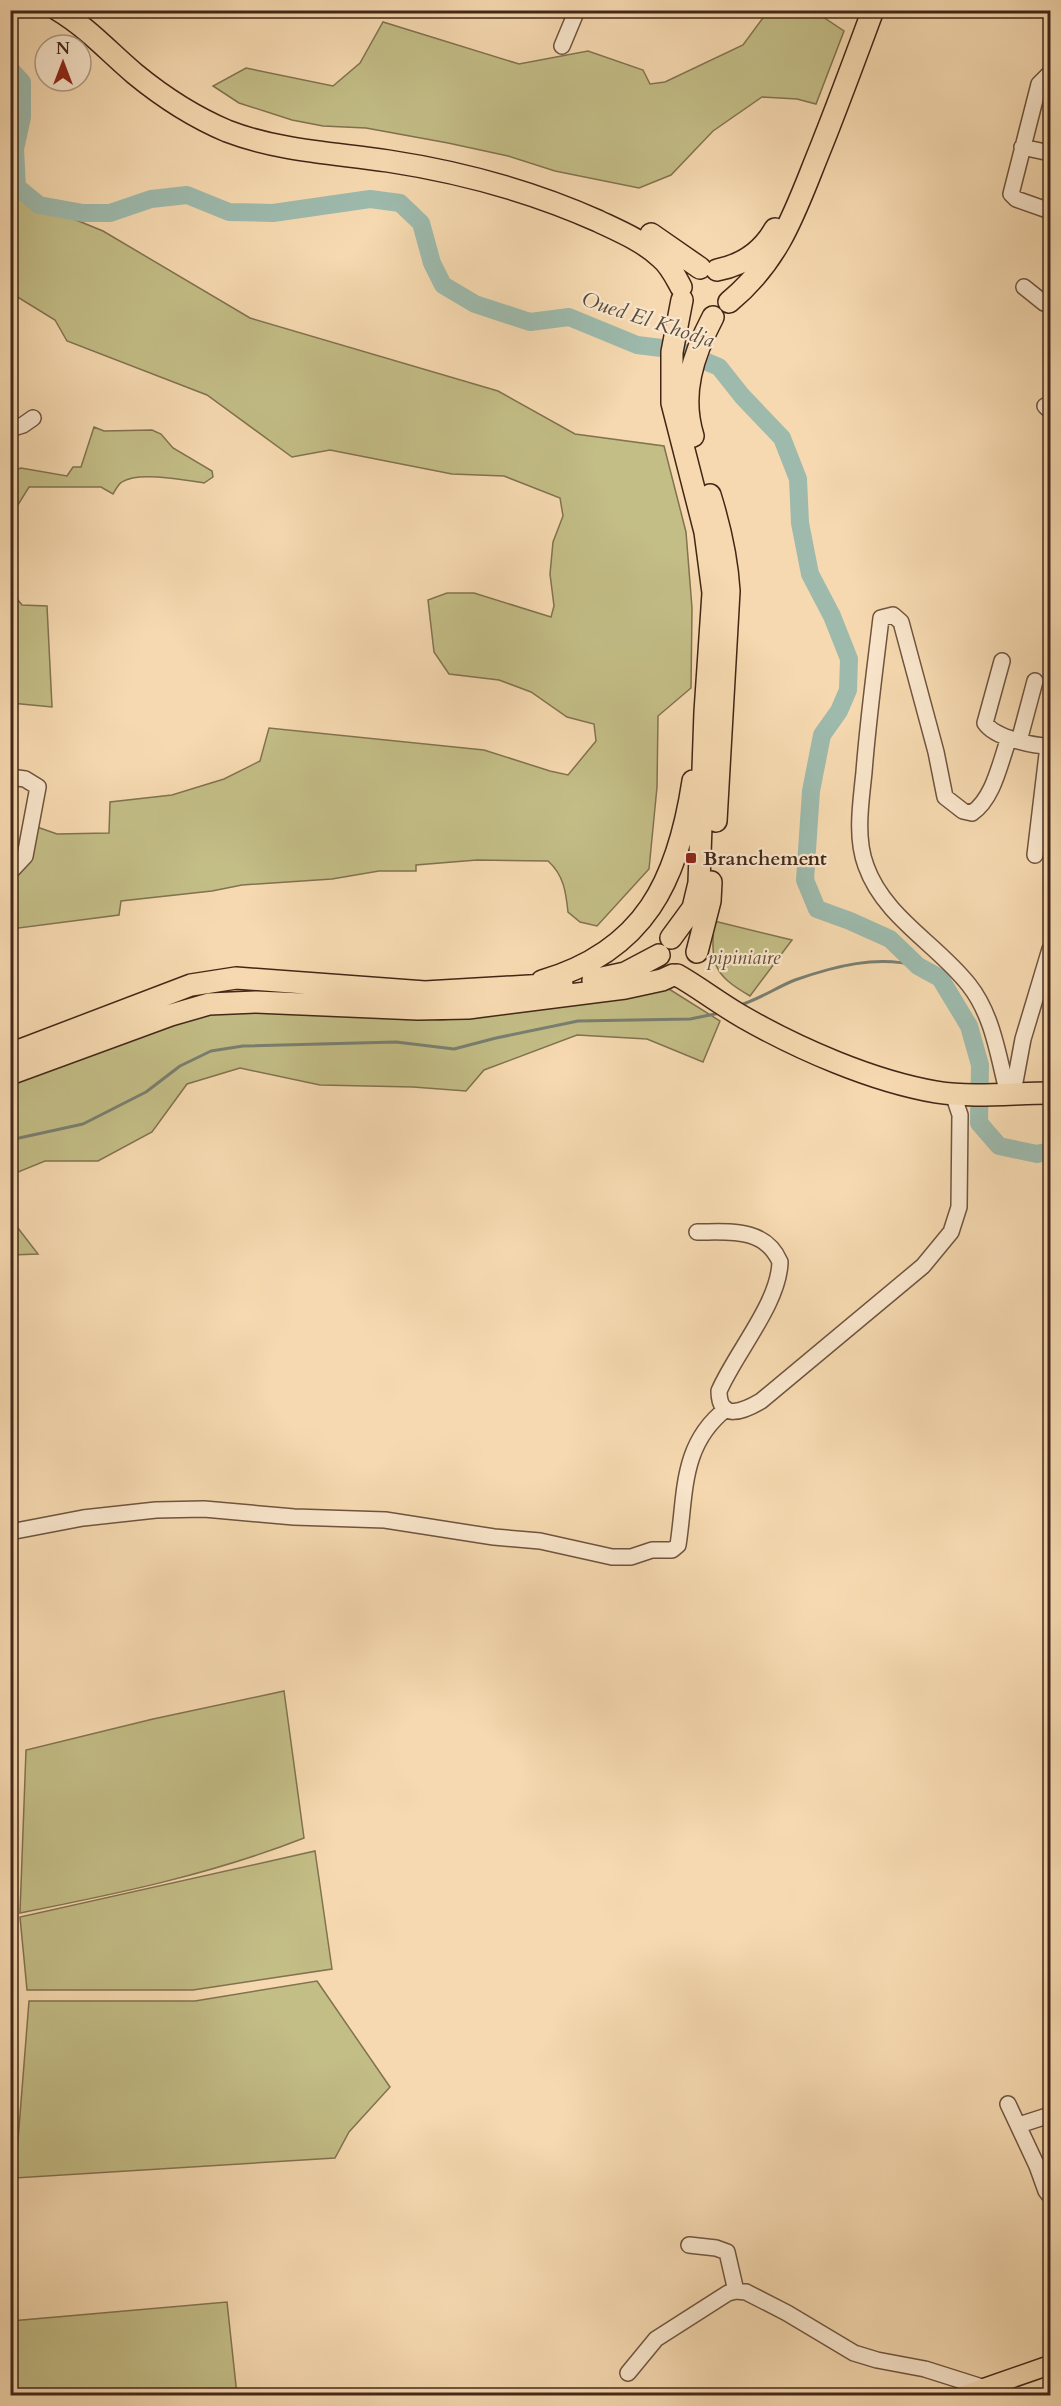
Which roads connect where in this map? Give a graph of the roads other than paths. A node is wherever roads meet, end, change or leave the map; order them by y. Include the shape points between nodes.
1 (58, 10) edge
2 (81, 10) edge
3 (577, 10) edge
4 (860, 10) edge
5 (873, 10) edge
6 (562, 46) dead end
7 (1050, 73) edge
8 (1022, 147) junction
9 (1050, 153) edge
10 (1050, 211) edge
11 (637, 233) junction
12 (754, 254) junction
13 (708, 269) junction
14 (1024, 287) dead end
15 (682, 293) junction
16 (729, 302) junction
17 (1050, 305) edge
18 (712, 317) junction
19 (676, 331) junction
20 (680, 380) junction
21 (33, 418) dead end
22 (10, 429) edge
23 (1002, 661) dead end
24 (1035, 681) dead end
25 (705, 712) junction
26 (1014, 740) junction
27 (1049, 746) edge
28 (10, 777) edge
29 (1035, 855) dead end
30 (10, 872) edge
31 (671, 938) junction
32 (1050, 949) edge
33 (658, 955) junction
34 (697, 958) junction
35 (675, 975) junction
36 (521, 987) junction
37 (724, 1001) junction
38 (10, 1054) edge
39 (10, 1074) edge
40 (1050, 1082) edge
41 (1004, 1085) junction
42 (962, 1090) junction
43 (1050, 1094) edge
44 (697, 1232) dead end
45 (726, 1409) junction
46 (10, 1532) edge
47 (1008, 2104) dead end
48 (1050, 2115) edge
49 (1019, 2125) junction
50 (1050, 2196) edge
51 (689, 2245) dead end
52 (736, 2290) junction
53 (1050, 2365) edge
54 (628, 2373) dead end
55 (985, 2392) edge
56 (961, 2396) edge

1 - 11 highway via 93,34 165,97 227,131 295,149 390,161 478,179
2 - 11 highway via 172,85 197,102 239,121 276,133 402,151 498,173 594,205
3 - 6 street
4 - 12 highway via 789,197 769,239
5 - 16 highway via 785,235 759,275
7 - 8 street via 1039,84
8 - 9 street
8 - 10 street via 1011,194
11 - 12 highway via 656,232 706,255 733,258
11 - 13 highway
11 - 15 highway via 662,258
11 - 19 highway via 668,291
12 - 13 highway via 737,264
13 - 15 highway via 688,275
13 - 16 highway via 728,280
14 - 17 street
15 - 18 highway via 689,311
15 - 19 highway
16 - 18 highway
18 - 20 highway
19 - 20 highway
20 - 25 highway via 675,418 701,512 712,575
20 - 34 highway via 720,528 729,591 710,901
21 - 22 street
23 - 26 street via 985,723
24 - 26 street
25 - 31 highway via 698,892 688,916
25 - 36 highway via 680,847 647,912 624,938 598,958 569,973
26 - 27 street
26 - 41 street via 981,807 972,813 951,804 945,797 901,622 893,615 881,618 866,747 860,848 866,866 894,911 971,987 991,1028
27 - 29 street
28 - 30 street via 25,779 38,787 25,855
31 - 33 highway via 662,944
31 - 34 highway via 678,936 690,941
32 - 41 street via 1023,1040
33 - 35 highway via 662,967
33 - 36 highway via 639,967 604,978
34 - 35 highway via 688,972
34 - 37 highway
35 - 37 highway
35 - 39 highway via 625,988 460,1009 209,1004
36 - 38 highway via 414,991 236,978 191,985
37 - 42 highway via 747,1014 872,1063
40 - 41 highway
41 - 42 highway
41 - 43 highway
42 - 45 street via 959,1207 951,1232 923,1266 761,1401 746,1410
44 - 45 street via 754,1235 769,1244 780,1262 769,1302 719,1391 719,1400
45 - 46 street via 702,1436 691,1459 678,1545 672,1550 652,1550 631,1557 599,1555 540,1541 385,1520 204,1509 140,1511
47 - 49 street
48 - 49 street
49 - 50 street
51 - 52 street via 727,2252
52 - 54 street via 656,2339
52 - 55 street via 787,2313 854,2353 925,2368
53 - 55 main road
55 - 56 main road

